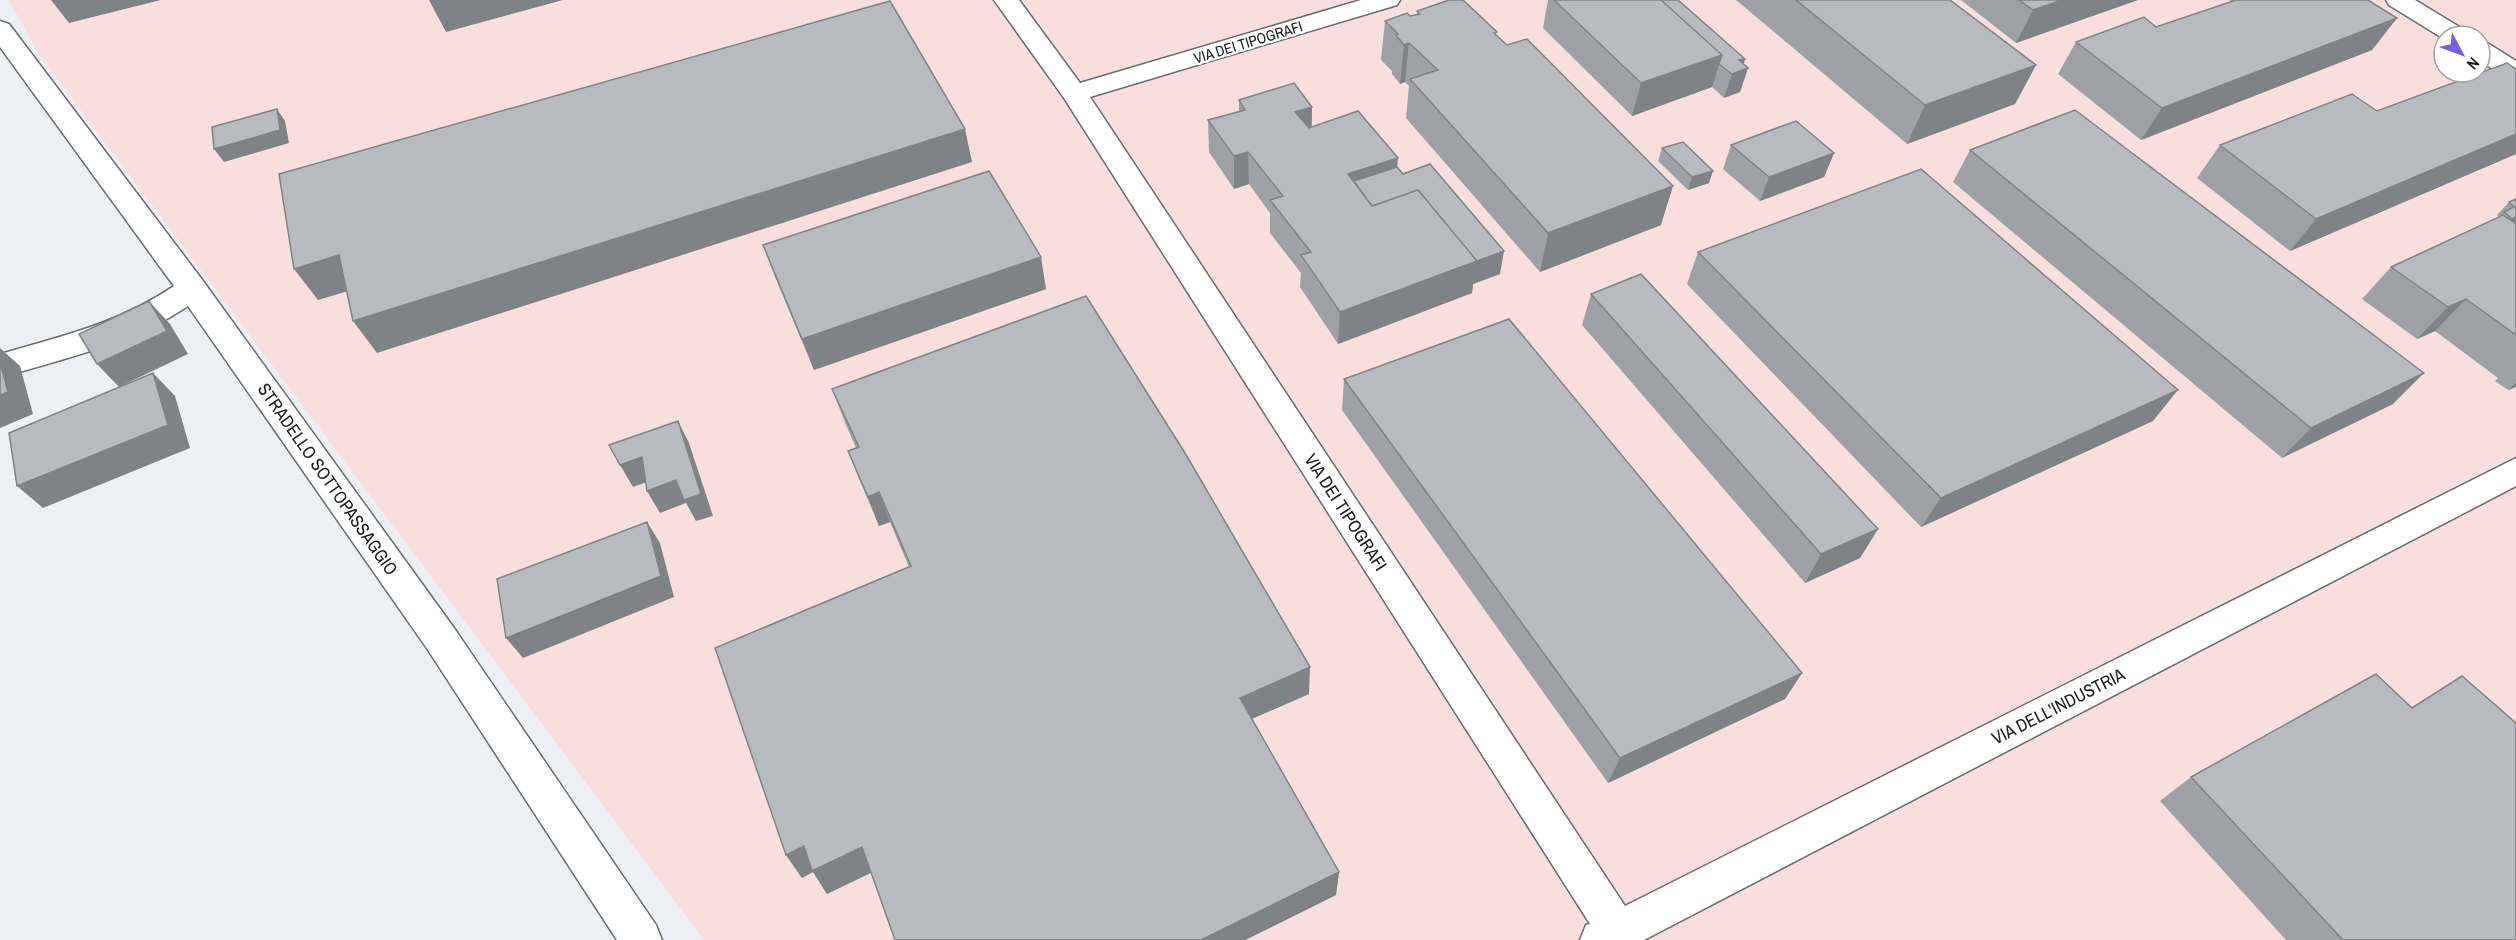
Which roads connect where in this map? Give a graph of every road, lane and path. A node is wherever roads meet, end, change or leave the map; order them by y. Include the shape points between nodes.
1 (1006, 0) edge
2 (1388, 0) edge
3 (2398, 0) edge
4 (2437, 24) edge
5 (0, 29) edge
6 (2492, 57) edge
7 (2516, 72) edge
8 (1074, 93) junction
9 (192, 289) junction
10 (0, 366) edge
11 (2516, 471) edge
12 (1609, 936) edge
13 (641, 940) edge

1 - 8 street, VIA DEI TIPOGRAFI
2 - 8 street, VIA DEI TIPOGRAFI
3 - 4 street
5 - 9 street, STRADELLO SOTTOPASSAGGIO
6 - 7 street
8 - 12 street, VIA DEI TIPOGRAFI
9 - 10 street via 159,311 114,332
9 - 13 street, STRADELLO SOTTOPASSAGGIO via 441,639
11 - 12 street, VIA DELL'INDUSTRIA

